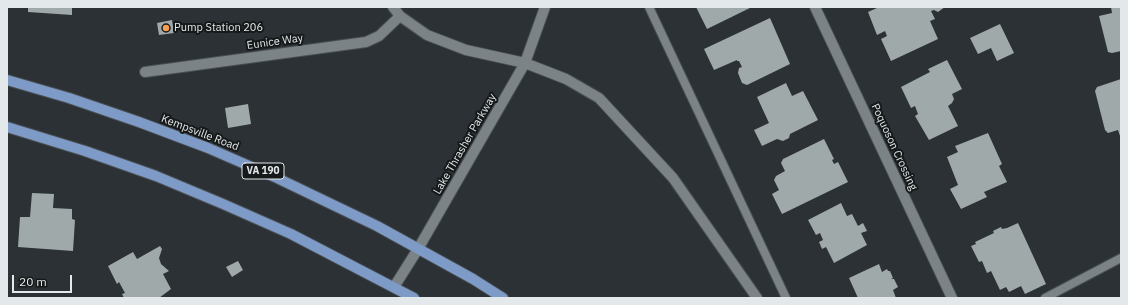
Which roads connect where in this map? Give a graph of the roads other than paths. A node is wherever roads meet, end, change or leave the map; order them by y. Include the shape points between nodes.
1 (393, 7) edge
2 (545, 7) edge
3 (649, 7) edge
4 (815, 7) edge
5 (400, 16) junction
6 (525, 63) junction
7 (145, 72) dead end
8 (7, 80) edge
9 (7, 127) edge
10 (418, 249) junction
11 (1121, 258) edge
12 (394, 287) junction
13 (414, 298) edge
14 (503, 298) edge
15 (757, 298) edge
16 (786, 298) edge
17 (952, 298) edge
18 (1045, 298) edge

1 - 5 street
2 - 6 street, Lake Thrasher Parkway
3 - 16 lane
4 - 17 street, Poquoson Crossing
5 - 6 street via 427,35 466,50
5 - 7 street, Eunice Way via 379,36 366,42
6 - 10 street, Lake Thrasher Parkway
6 - 15 street via 566,80 599,98 673,178
8 - 10 main road, Kempsville Road / VA 190 via 70,98 208,148 342,208
9 - 12 main road via 156,176 291,234
10 - 12 street, Lake Thrasher Parkway
10 - 14 main road, Kempsville Road / VA 190
11 - 18 lane
12 - 13 main road

